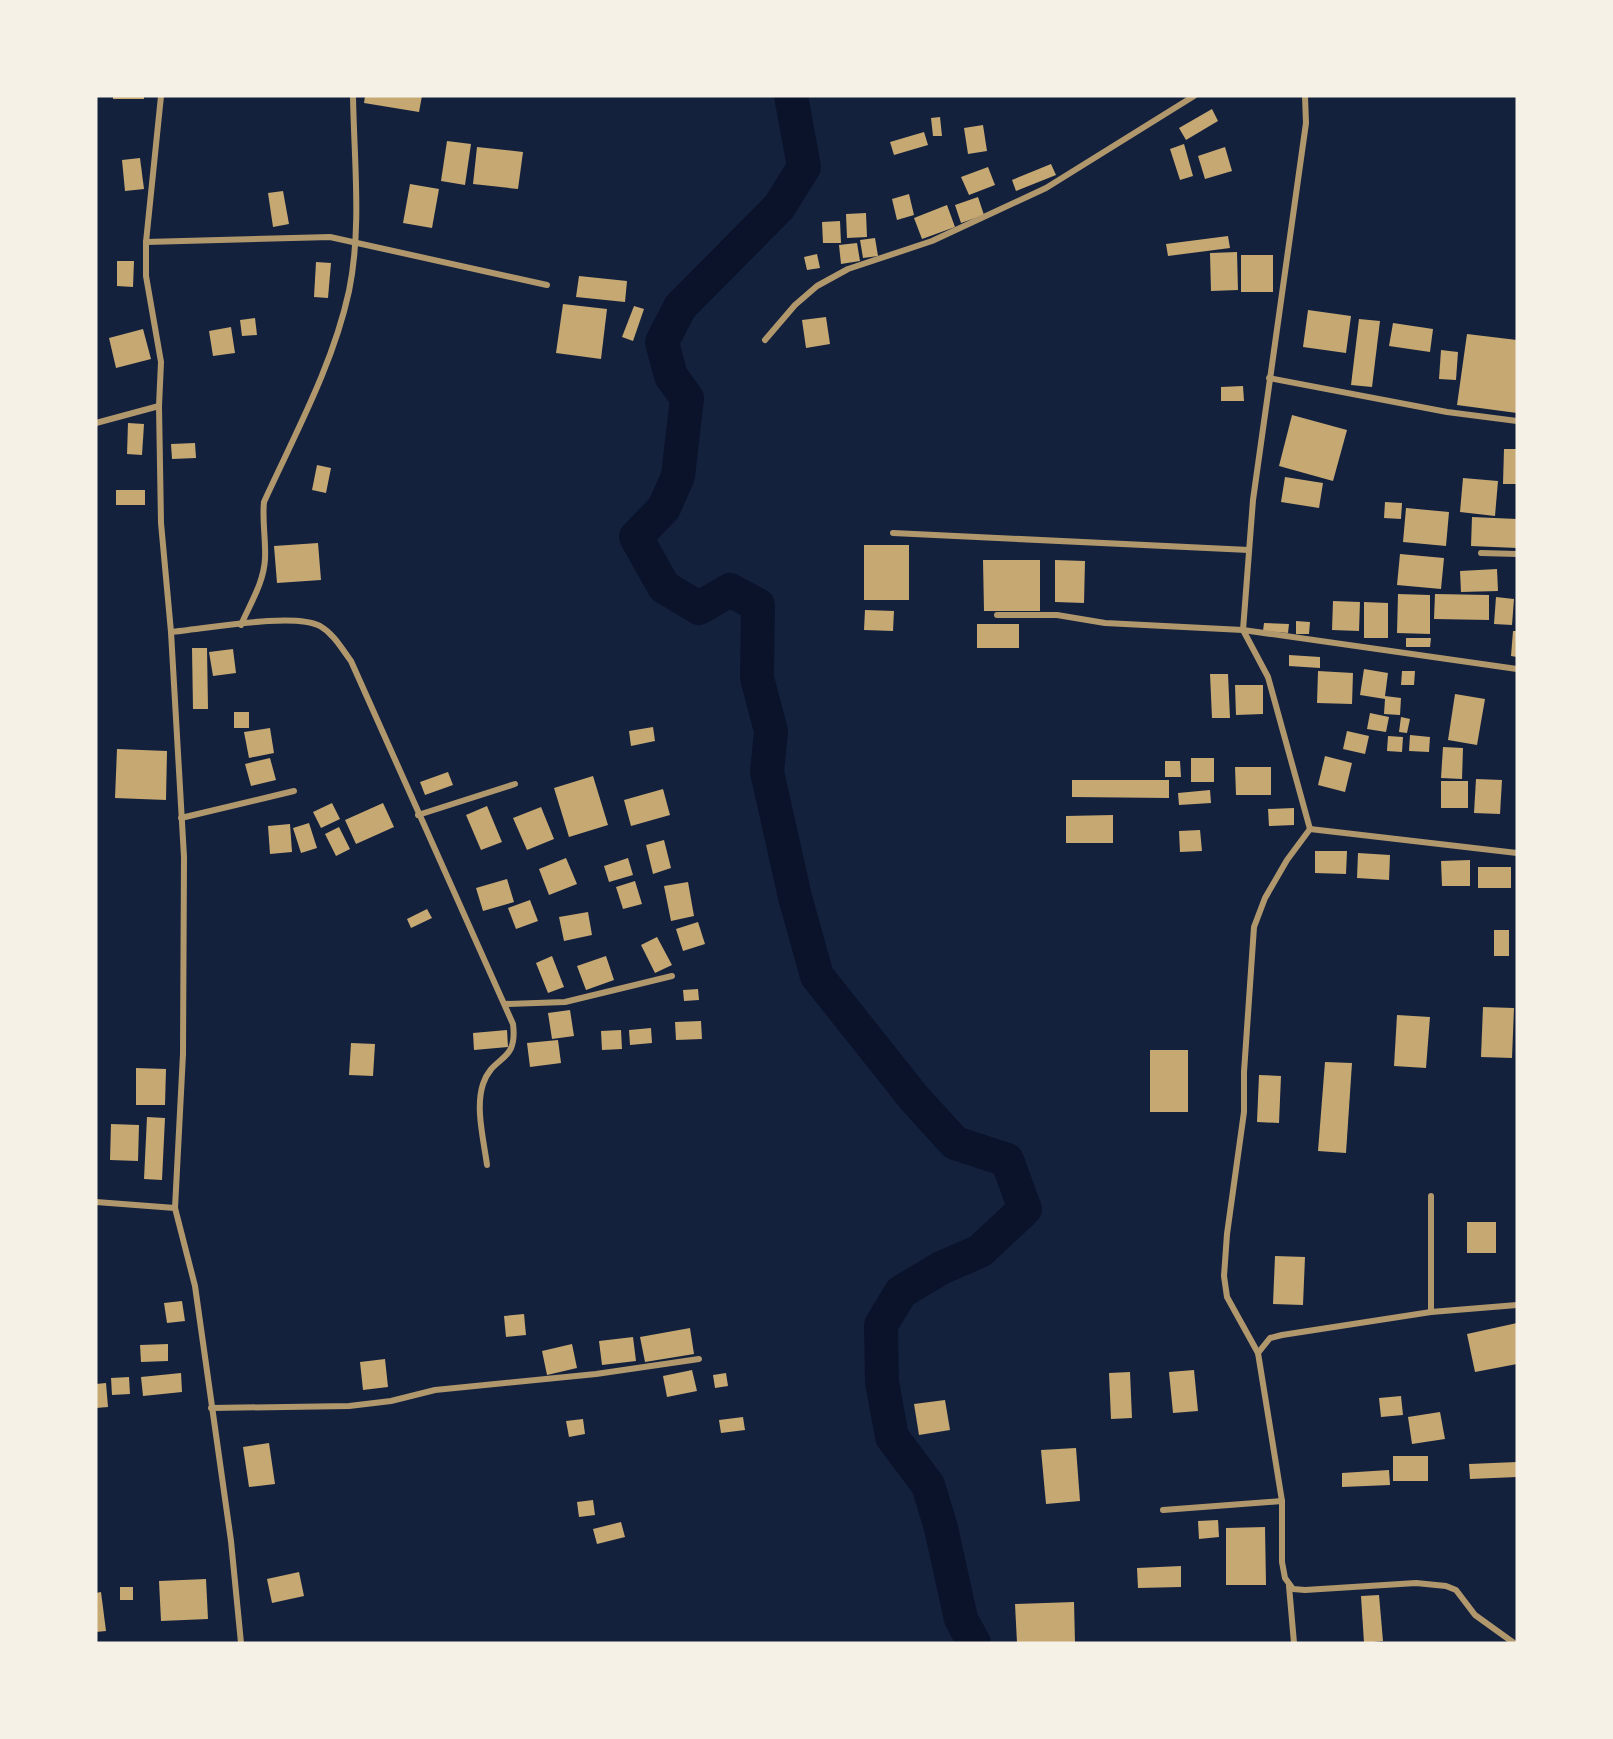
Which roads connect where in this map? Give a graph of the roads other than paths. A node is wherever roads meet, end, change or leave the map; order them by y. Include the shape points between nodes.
1 (161, 96) edge
2 (352, 96) edge
3 (1194, 96) edge
4 (1305, 96) edge
5 (355, 240) junction
6 (146, 242) junction
7 (547, 285) dead end
8 (765, 339) dead end
9 (1269, 378) junction
10 (159, 406) junction
11 (1517, 421) edge
12 (96, 423) edge
13 (893, 533) dead end
14 (1249, 550) junction
15 (1481, 553) dead end
16 (1517, 554) edge
17 (997, 615) dead end
18 (241, 625) junction
19 (1243, 630) junction
20 (171, 632) junction
21 (1517, 669) edge
22 (515, 784) dead end
23 (294, 791) dead end
24 (418, 815) junction
25 (182, 818) junction
26 (1310, 829) junction
27 (1517, 853) edge
28 (672, 976) dead end
29 (505, 1004) junction
30 (487, 1165) dead end
31 (1431, 1196) dead end
32 (96, 1202) edge
33 (175, 1208) junction
34 (1517, 1305) edge
35 (1431, 1312) junction
36 (1258, 1353) junction
37 (699, 1359) dead end
38 (211, 1408) junction
39 (1282, 1501) junction
40 (1162, 1509) dead end
41 (1288, 1585) junction
42 (241, 1643) edge
43 (1294, 1643) edge
44 (1514, 1643) edge

1 - 6 street
2 - 5 street
3 - 8 street via 1046,188 932,241 848,270 817,286
4 - 9 street via 1306,123
5 - 6 street via 330,237
5 - 7 street
5 - 18 street via 349,291 326,367 264,502 265,559 261,581
6 - 10 street via 146,276 161,362
9 - 11 street via 1447,412
9 - 14 street
10 - 12 street
10 - 20 street via 161,523
13 - 14 street
14 - 19 street
15 - 16 street
17 - 19 street via 1057,615 1105,623
18 - 20 street
18 - 24 street via 264,620 301,621 320,626 335,638 351,661
19 - 21 street
19 - 26 street via 1268,677
20 - 25 street
22 - 24 street
23 - 25 street
24 - 29 street
25 - 33 street via 183,1054
26 - 27 street
26 - 36 street via 1265,898 1254,927 1244,1112 1224,1276 1227,1297
28 - 29 street via 565,1002
29 - 30 street via 515,1040 511,1052 494,1066 483,1084 481,1117
31 - 35 street
32 - 33 street
33 - 38 street via 195,1286
34 - 35 street
35 - 36 street via 1282,1335 1270,1338
36 - 39 street
37 - 38 street via 435,1390 349,1406
38 - 42 street
39 - 40 street
39 - 41 street via 1282,1562
41 - 43 street
41 - 44 street via 1305,1590 1416,1583 1446,1586 1456,1590 1474,1615

